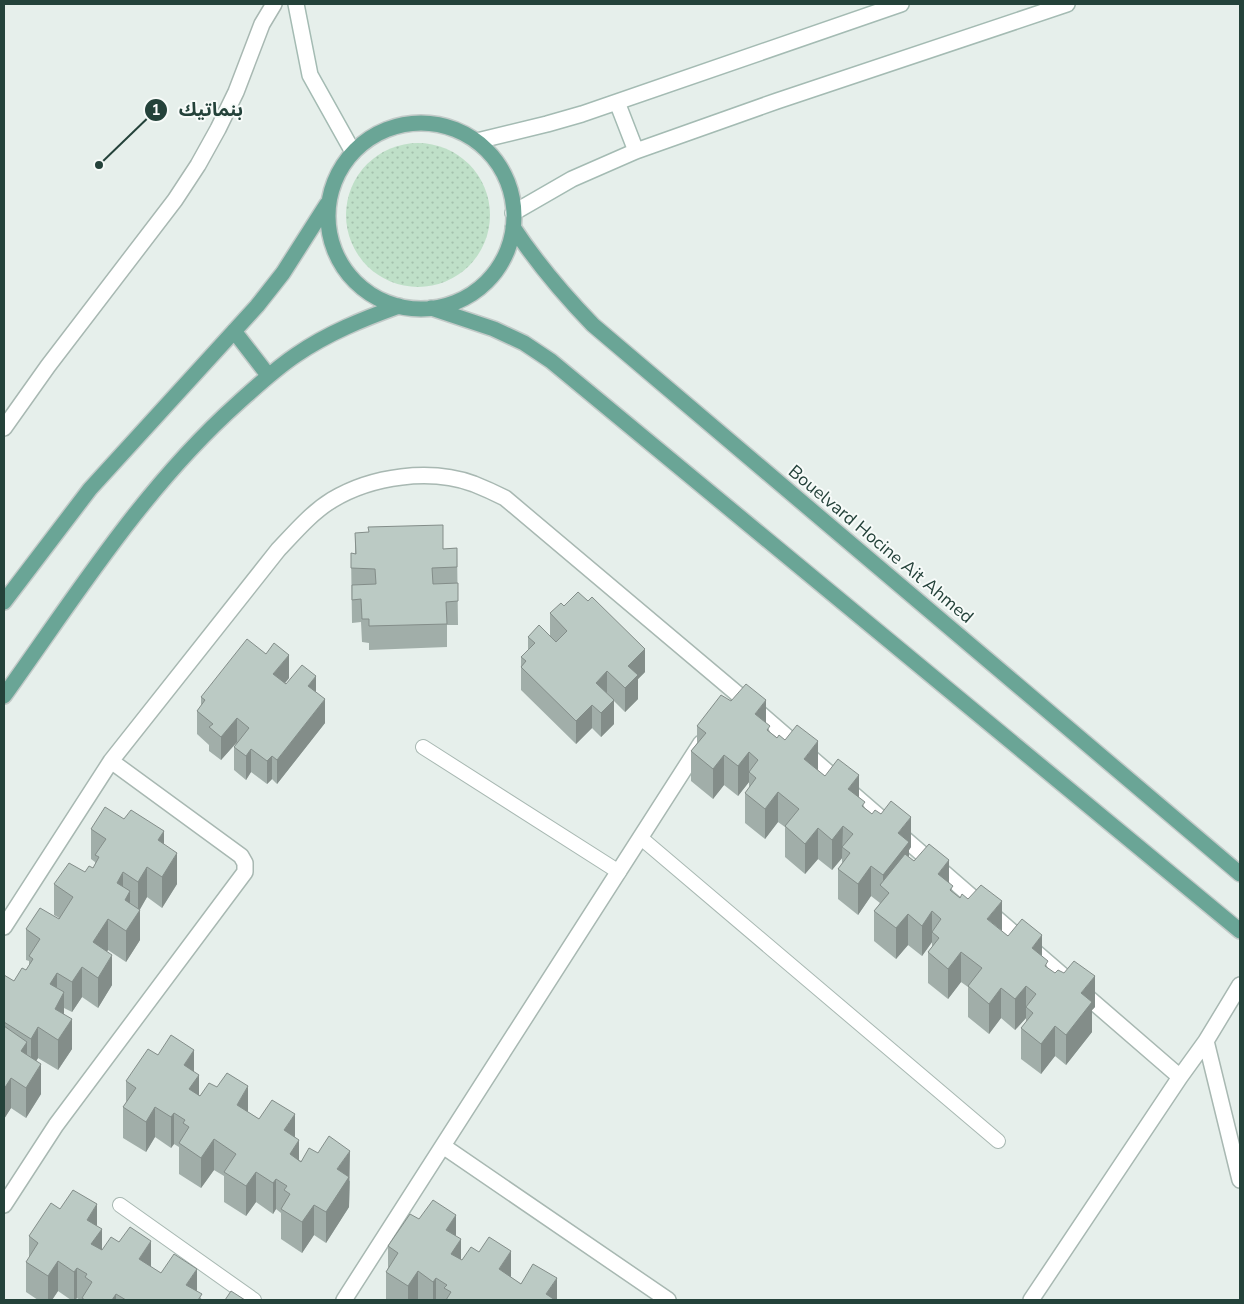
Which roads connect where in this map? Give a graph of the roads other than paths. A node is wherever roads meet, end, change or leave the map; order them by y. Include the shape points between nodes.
1 (274, 4) edge
2 (296, 4) edge
3 (900, 4) edge
4 (1066, 4) edge
5 (617, 102) junction
6 (477, 141) junction
7 (353, 152) junction
8 (636, 152) junction
9 (328, 203) junction
10 (513, 220) junction
11 (399, 306) junction
12 (431, 308) junction
13 (234, 330) junction
14 (268, 375) junction
15 (4, 428) edge
16 (4, 602) edge
17 (734, 691) junction
18 (4, 696) edge
19 (724, 708) edge
20 (708, 732) edge
21 (423, 747) dead end
22 (111, 761) junction
23 (641, 838) junction
24 (619, 872) junction
25 (1240, 874) edge
26 (4, 928) edge
27 (1240, 931) edge
28 (1240, 985) edge
29 (1206, 1041) junction
30 (1180, 1076) junction
31 (998, 1141) dead end
32 (444, 1146) junction
33 (1240, 1180) edge
34 (120, 1205) dead end
35 (4, 1206) edge
36 (254, 1300) edge
37 (344, 1300) edge
38 (668, 1300) edge
39 (1030, 1300) edge

1 - 15 street via 262,24 236,92 198,165
2 - 7 street via 310,75
3 - 5 street
4 - 8 street
5 - 6 street
5 - 8 street
6 - 7 main road via 441,125 422,122 385,130 367,139
6 - 10 main road via 503,170 510,188
7 - 9 main road via 341,167
8 - 10 street via 572,179
9 - 11 main road via 328,226 333,248 343,268 365,290
9 - 13 main road via 283,273
10 - 12 main road via 510,244 492,275 465,298
10 - 25 main road, Bouelvard Hocine Ait Ahmed via 531,254 593,324
11 - 12 main road
11 - 14 main road via 329,335
12 - 27 main road via 494,328 551,361
13 - 14 main road
13 - 16 main road via 90,489
14 - 18 main road via 181,459 134,515
17 - 19 street
17 - 22 street via 505,498 472,483 437,476 400,476 365,485 332,500 304,522 278,550
17 - 30 street
20 - 23 street
21 - 24 lane
22 - 26 street
22 - 35 street via 242,856 246,863 245,872 56,1125
23 - 24 street
23 - 31 lane
24 - 32 street
28 - 29 street
29 - 30 street
29 - 33 street
30 - 39 street
32 - 37 street
32 - 38 street
34 - 36 lane

